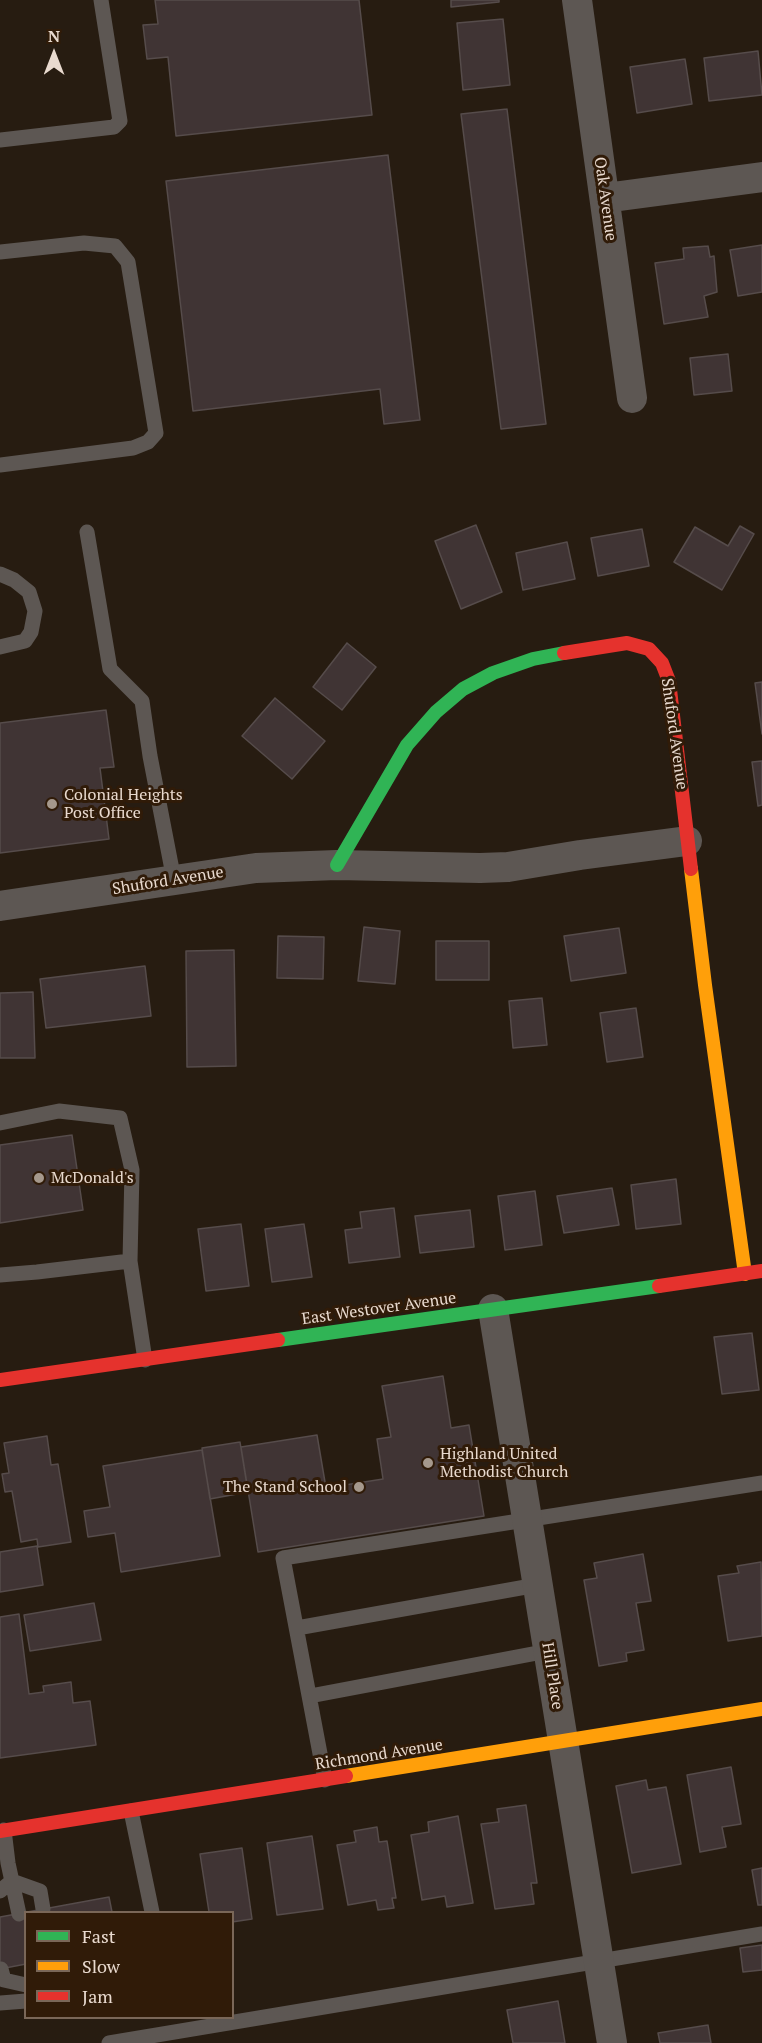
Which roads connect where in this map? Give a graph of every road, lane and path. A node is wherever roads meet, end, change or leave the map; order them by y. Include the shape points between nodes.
1 (101, 0) edge
2 (577, 0) edge
3 (0, 140) edge
4 (762, 177) edge
5 (605, 198) junction
6 (0, 252) edge
7 (632, 398) dead end
8 (0, 465) edge
9 (87, 532) dead end
10 (0, 574) edge
11 (0, 647) edge
12 (687, 841) junction
13 (337, 865) junction
14 (174, 880) junction
15 (0, 906) edge
16 (0, 1123) edge
17 (130, 1261) junction
18 (762, 1271) edge
19 (745, 1274) junction
20 (0, 1275) edge
21 (494, 1310) junction
22 (145, 1360) junction
23 (0, 1380) edge
24 (762, 1483) edge
25 (526, 1520) junction
26 (537, 1585) junction
27 (297, 1628) junction
28 (548, 1652) junction
29 (310, 1696) junction
30 (762, 1709) edge
31 (563, 1742) junction
32 (325, 1780) junction
33 (131, 1810) junction
34 (2, 1830) edge
35 (6, 1886) edge
36 (44, 1909) dead end
37 (152, 1911) edge
38 (19, 1914) dead end
39 (762, 1935) edge
40 (599, 1962) junction
41 (1, 1969) edge
42 (24, 1985) edge
43 (24, 2001) edge
44 (0, 2003) edge
45 (234, 2015) edge
46 (208, 2019) edge
47 (174, 2024) edge
48 (109, 2043) edge
49 (612, 2043) edge

1 - 3 lane via 120,121 114,127
2 - 5 street, Oak Avenue
4 - 5 street
5 - 7 street, Oak Avenue
6 - 8 lane via 84,243 115,246 128,262 156,433 148,442 133,448
9 - 14 lane via 110,669 142,701
10 - 11 lane via 29,592 35,611 25,641
12 - 13 street, Shuford Avenue via 508,867
12 - 13 street, Shuford Avenue via 669,681 662,663 649,649 627,643 533,659 493,673 464,689 436,712 407,745
12 - 19 street, Shuford Avenue
13 - 14 street, Shuford Avenue via 256,868
14 - 15 street, Shuford Avenue
16 - 17 lane via 59,1111 120,1118 132,1170
17 - 20 lane
17 - 22 lane
18 - 19 street, East Westover Avenue
19 - 21 street, East Westover Avenue
21 - 22 street, East Westover Avenue
21 - 25 street, Hill Place
22 - 23 street, East Westover Avenue
24 - 25 lane
25 - 26 street, Hill Place
25 - 27 lane via 284,1558
26 - 27 lane
26 - 28 street, Hill Place
27 - 29 lane
28 - 29 lane
28 - 31 street, Hill Place
29 - 32 lane
30 - 31 street, Richmond Avenue
31 - 32 street, Richmond Avenue
31 - 40 street, Hill Place
32 - 33 street, Richmond Avenue
33 - 34 street, Richmond Avenue
33 - 37 lane
34 - 35 lane
35 - 36 lane via 40,1891
35 - 38 lane
39 - 40 lane
40 - 45 lane
40 - 49 street, Hill Place
41 - 42 lane via 4,1980
43 - 44 lane
46 - 47 lane
47 - 48 lane

